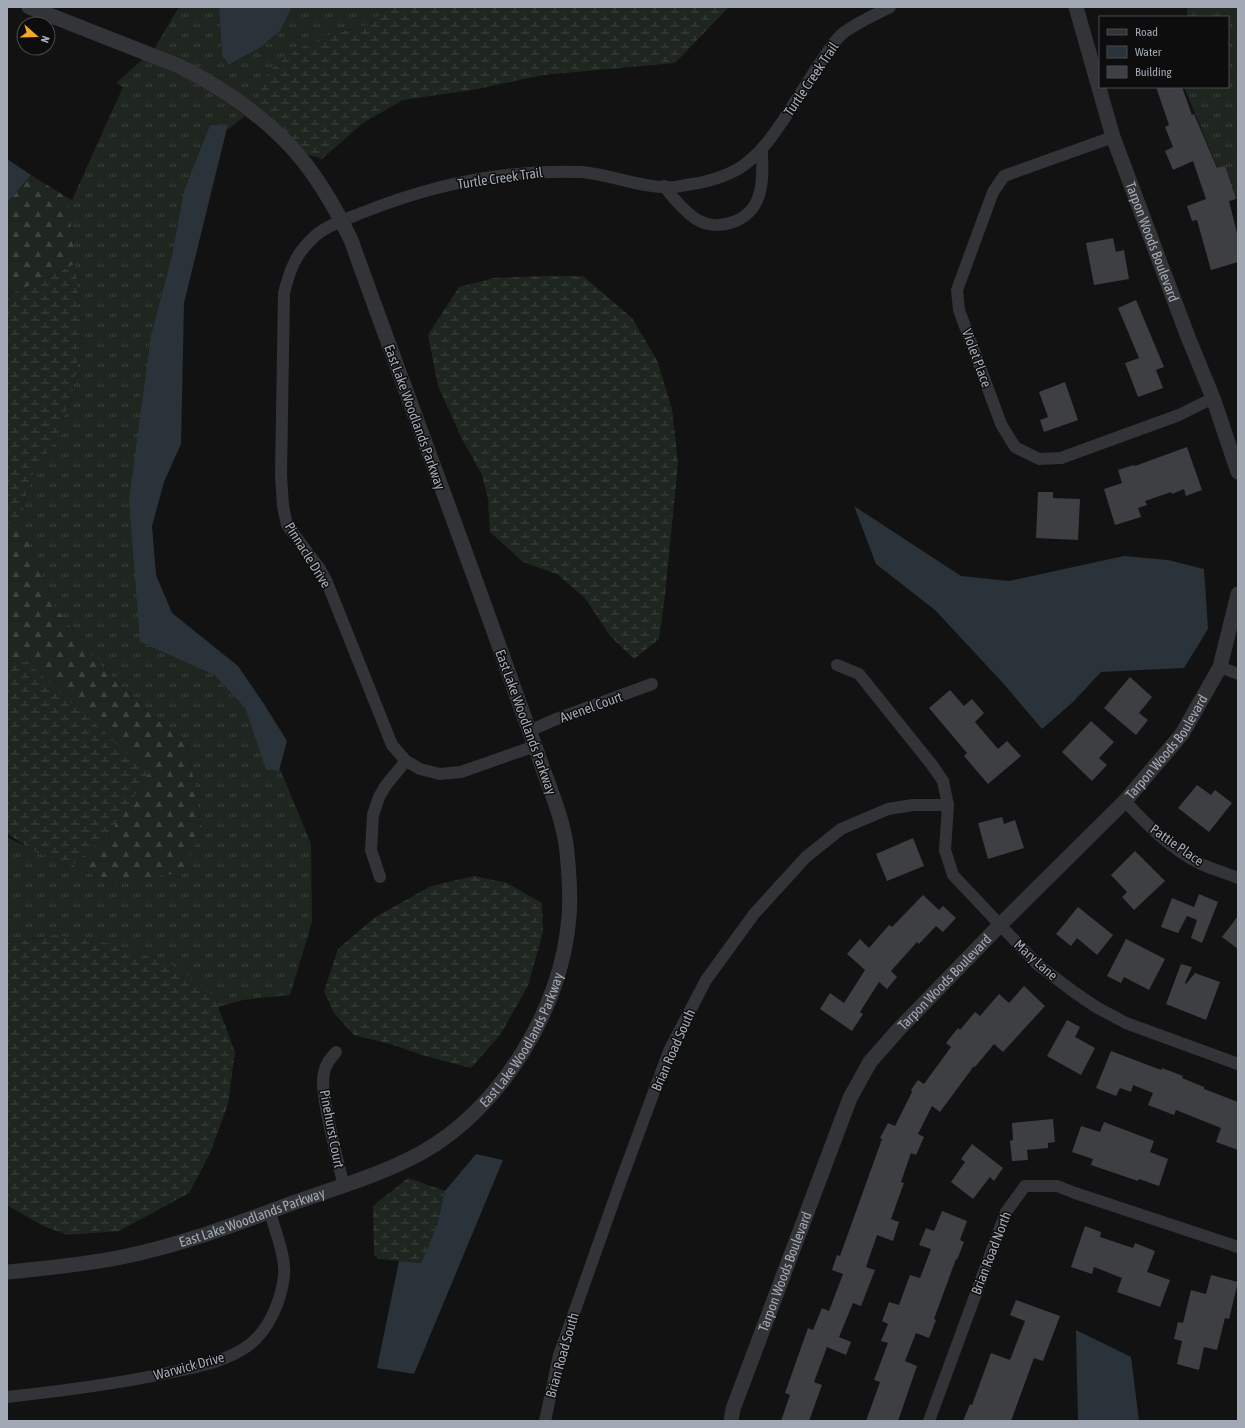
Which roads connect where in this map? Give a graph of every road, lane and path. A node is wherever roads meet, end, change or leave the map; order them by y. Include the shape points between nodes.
1 (29, 7) edge
2 (890, 7) edge
3 (1076, 7) edge
4 (1099, 88) edge
5 (1099, 88) edge
6 (1113, 137) junction
7 (762, 150) junction
8 (664, 186) junction
9 (342, 221) junction
10 (1213, 398) junction
11 (1238, 472) edge
12 (1238, 594) edge
13 (837, 664) dead end
14 (1220, 667) junction
15 (1238, 674) edge
16 (652, 684) dead end
17 (529, 731) junction
18 (535, 746) junction
19 (406, 761) junction
20 (1125, 801) junction
21 (948, 805) junction
22 (380, 877) dead end
23 (1238, 878) edge
24 (1000, 925) junction
25 (336, 1052) dead end
26 (1238, 1064) edge
27 (344, 1185) junction
28 (270, 1212) junction
29 (1238, 1247) edge
30 (7, 1272) edge
31 (7, 1397) edge
32 (545, 1421) edge
33 (731, 1421) edge
34 (929, 1421) edge

1 - 9 street, East Lake Woodlands Parkway via 179,66 231,97 257,115 295,151
2 - 7 street, Turtle Creek Trail via 842,34
3 - 4 street, Tarpon Woods Boulevard
5 - 6 street, Tarpon Woods Boulevard
6 - 10 street, Tarpon Woods Boulevard
6 - 10 street, Violet Place via 1004,176 993,192 957,290 959,310 1001,424 1015,447 1039,459 1061,458 1180,415
7 - 8 street, Turtle Creek Trail via 724,176 686,185
7 - 8 street via 763,172 759,197 739,221 725,224 705,223 690,214
8 - 9 street, Turtle Creek Trail via 582,172 541,172 461,182 402,198
9 - 17 street, East Lake Woodlands Parkway via 482,597
9 - 19 street, Pinnacle Drive via 317,234 303,247 292,266 284,293 281,475 283,506 287,525 326,580 392,745
10 - 11 street, Tarpon Woods Boulevard
12 - 14 street, Tarpon Woods Boulevard
13 - 21 street, Mary Lane via 859,674 932,765 943,781
14 - 15 street
14 - 20 street, Tarpon Woods Boulevard via 1182,734
16 - 17 street, Avenel Court
17 - 18 street, East Lake Woodlands Parkway
18 - 19 street, Pinnacle Drive via 461,772 440,774 420,769
18 - 27 street, East Lake Woodlands Parkway via 564,830 569,882 569,917 564,948 547,1005 533,1035 516,1062 480,1108 439,1142 422,1152 388,1170
19 - 22 street via 386,785 373,815 371,850
20 - 23 street, Pattie Place via 1162,838 1191,858
20 - 24 street, Tarpon Woods Boulevard
21 - 24 street, Mary Lane via 945,850 953,875
21 - 32 street, Brian Road South via 913,805 888,809 841,829 806,857 754,914 706,980 669,1051 618,1189 559,1355
24 - 26 street, Mary Lane via 1037,964 1096,1007 1126,1023
24 - 33 street, Tarpon Woods Boulevard via 870,1062 854,1092 758,1342
25 - 27 street, Pinehurst Court via 324,1072 324,1098
27 - 28 street, East Lake Woodlands Parkway
28 - 30 street, East Lake Woodlands Parkway via 121,1258
28 - 31 street, Warwick Drive via 284,1262 282,1291 265,1327 249,1345 232,1355 183,1370 87,1388
29 - 34 street, Brian Road North via 1056,1186 1025,1186 1006,1212

